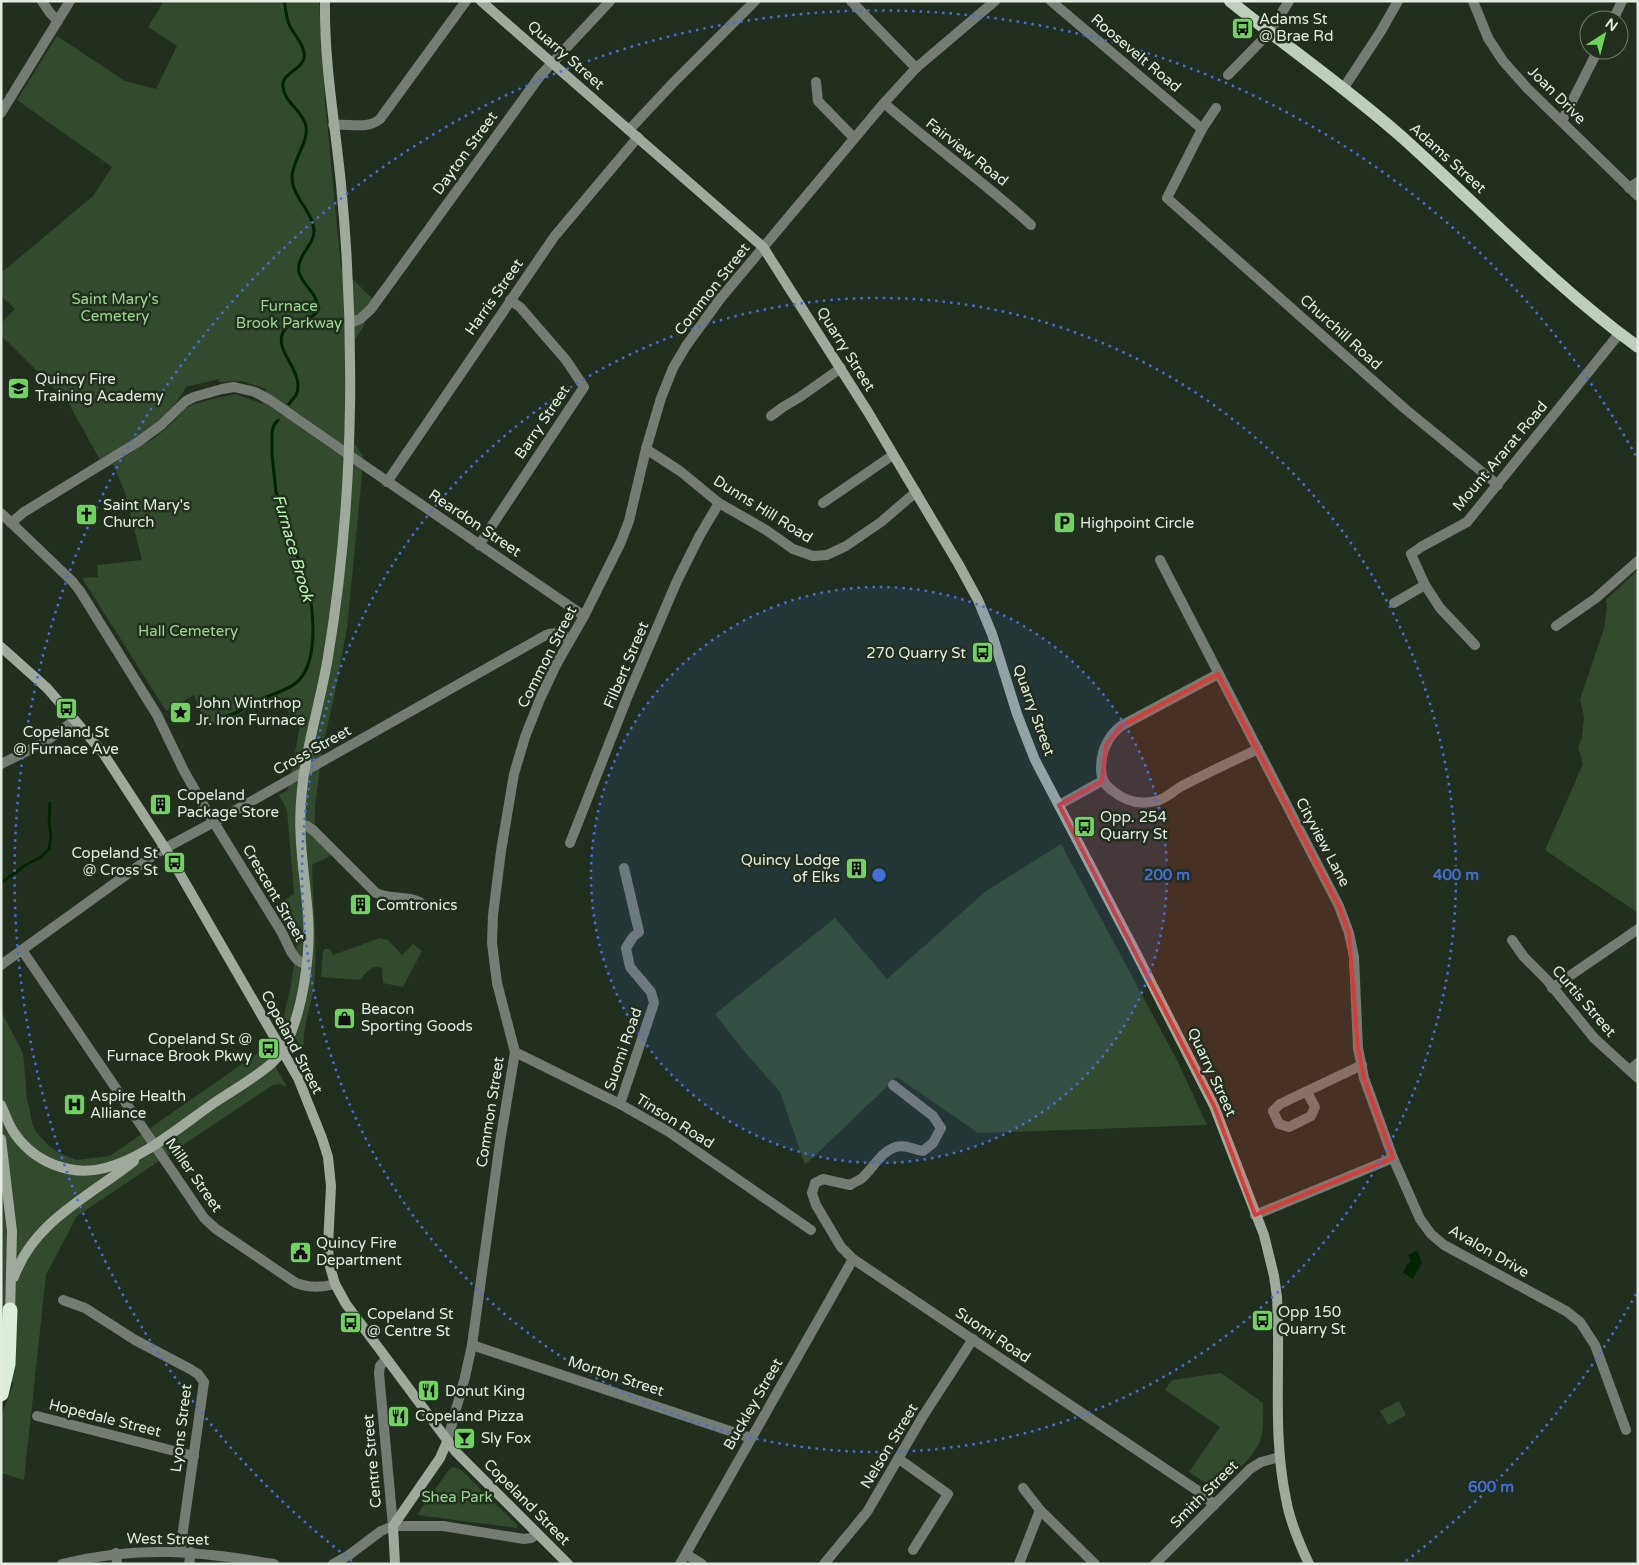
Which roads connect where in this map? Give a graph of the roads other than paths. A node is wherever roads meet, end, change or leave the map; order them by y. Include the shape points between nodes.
1 (42, 1) edge
2 (70, 1) edge
3 (325, 1) edge
4 (466, 1) edge
5 (481, 1) edge
6 (610, 1) edge
7 (755, 1) edge
8 (851, 1) edge
9 (995, 1) edge
10 (1051, 1) edge
11 (1230, 1) edge
12 (1289, 1) edge
13 (1398, 1) edge
14 (1473, 1) edge
15 (58, 20) junction
16 (1269, 33) junction
17 (1593, 60) edge
18 (551, 62) junction
19 (916, 68) junction
20 (1228, 75) dead end
21 (816, 82) dead end
22 (1343, 89) junction
23 (884, 103) junction
24 (1216, 108) dead end
25 (1, 113) edge
26 (1562, 122) junction
27 (333, 125) junction
28 (1202, 129) junction
29 (633, 133) junction
30 (854, 138) junction
31 (1633, 185) edge
32 (1638, 196) edge
33 (1031, 225) dead end
34 (763, 247) junction
35 (510, 300) junction
36 (350, 323) junction
37 (1619, 334) junction
38 (1637, 346) edge
39 (841, 368) junction
40 (771, 416) dead end
41 (646, 449) junction
42 (348, 455) junction
43 (893, 455) junction
44 (387, 482) junction
45 (1498, 485) junction
46 (916, 492) junction
47 (719, 503) junction
48 (823, 503) dead end
49 (1, 514) edge
50 (11, 523) junction
51 (479, 545) junction
52 (1160, 560) dead end
53 (1638, 561) edge
54 (1425, 585) junction
55 (1394, 603) dead end
56 (584, 616) junction
57 (1556, 626) dead end
58 (570, 639) junction
59 (1475, 645) dead end
60 (1, 647) edge
61 (1218, 674) junction
62 (75, 720) junction
63 (1258, 749) junction
64 (1, 764) edge
65 (304, 772) junction
66 (1102, 781) junction
67 (1059, 805) junction
68 (214, 822) junction
69 (300, 825) junction
70 (570, 843) dead end
71 (165, 848) junction
72 (624, 868) dead end
73 (426, 907) dead end
74 (1638, 929) edge
75 (1512, 940) dead end
76 (22, 950) junction
77 (306, 964) junction
78 (1, 965) edge
79 (1552, 988) junction
80 (282, 1051) junction
81 (515, 1052) junction
82 (1362, 1065) junction
83 (1634, 1066) edge
84 (1638, 1078) edge
85 (893, 1085) dead end
86 (1307, 1092) dead end
87 (620, 1104) junction
88 (1, 1105) edge
89 (1, 1139) edge
90 (154, 1144) junction
91 (1392, 1158) junction
92 (1255, 1215) junction
93 (811, 1230) dead end
94 (853, 1259) junction
95 (335, 1284) junction
96 (11, 1286) junction
97 (63, 1300) dead end
98 (10, 1310) junction
99 (973, 1339) junction
100 (472, 1345) junction
101 (1, 1351) edge
102 (386, 1359) junction
103 (1, 1394) edge
104 (37, 1416) dead end
105 (1626, 1430) dead end
106 (751, 1438) junction
107 (447, 1442) junction
108 (194, 1456) junction
109 (1280, 1457) junction
110 (899, 1459) junction
111 (1023, 1488) dead end
112 (1214, 1505) junction
113 (1040, 1510) junction
114 (392, 1526) junction
115 (537, 1534) junction
116 (913, 1550) dead end
117 (180, 1552) junction
118 (191, 1552) junction
119 (686, 1554) junction
120 (116, 1558) edge
121 (62, 1564) edge
122 (189, 1564) edge
123 (274, 1564) edge
124 (333, 1564) edge
125 (395, 1564) edge
126 (568, 1564) edge
127 (680, 1564) edge
128 (702, 1564) edge
129 (824, 1564) edge
130 (1019, 1564) edge
131 (1095, 1564) edge
132 (1155, 1564) edge
133 (1309, 1564) edge

1 - 15 street
2 - 15 street
3 - 27 main road via 326,57
4 - 27 street via 380,119 368,126
5 - 18 main road, Quarry Street
6 - 18 street, Dayton Street
7 - 29 street, Harris Street via 674,82
8 - 19 street
9 - 19 street, Common Street
10 - 28 street, Roosevelt Road
11 - 16 main road, Adams Street
12 - 16 street
13 - 22 street
14 - 26 street, Joan Drive via 1488,38 1503,61
15 - 25 street
16 - 20 street
16 - 22 main road, Adams Street
17 - 26 street
18 - 29 main road, Quarry Street
18 - 36 street, Dayton Street via 371,309
19 - 23 street, Common Street
21 - 30 street via 818,101
22 - 37 main road, Adams Street via 1401,136 1570,293
23 - 30 street, Common Street
23 - 33 street, Fairview Road
24 - 28 street
26 - 31 street, Joan Drive
27 - 36 main road via 344,221
28 - 45 street, Churchill Road via 1167,198 1404,408
29 - 34 main road, Quarry Street
29 - 35 street, Harris Street
30 - 34 street, Common Street
31 - 32 street, Joan Drive
34 - 39 main road, Quarry Street
34 - 41 street, Common Street via 720,299 673,368
35 - 44 street, Harris Street
35 - 51 street, Barry Street via 520,307 566,360 584,387
36 - 42 main road
37 - 38 main road, Adams Street
37 - 45 street, Mount Ararat Road
39 - 40 street
39 - 43 main road, Quarry Street
41 - 47 street, Dunns Hill Road via 680,471
41 - 56 street, Common Street via 629,521
42 - 44 street, Reardon Street
42 - 50 street, Reardon Street via 262,395 241,388 222,389 190,398 138,442
42 - 65 main road via 333,626
43 - 46 main road, Quarry Street
43 - 48 street
44 - 51 street, Reardon Street
45 - 54 street, Mount Ararat Road via 1467,522 1411,554
46 - 47 street, Dunns Hill Road via 846,546 827,555 813,556 793,549
46 - 67 main road, Quarry Street via 978,600 1035,760
47 - 70 street, Filbert Street via 677,581
49 - 50 street, Crescent Street
50 - 68 street, Crescent Street via 80,591 157,715
51 - 56 street, Reardon Street
52 - 61 street, Cityview Lane
53 - 57 street via 1596,598
54 - 55 street
54 - 59 street via 1440,608
56 - 58 street, Common Street
58 - 65 street, Cross Street via 559,633 546,635
58 - 81 street, Common Street via 525,737 514,774 499,869 492,943 496,983
60 - 62 main road, Copeland Street via 47,688
61 - 63 street, Cityview Lane
61 - 66 street via 1111,734 1102,757
62 - 64 street via 45,742
62 - 71 main road, Copeland Street via 103,753
63 - 66 street via 1154,802 1133,802 1110,790
63 - 82 street, Cityview Lane via 1339,906 1349,933 1354,957
65 - 68 street, Cross Street
65 - 69 main road
66 - 67 street
67 - 92 main road, Quarry Street via 1214,1106
68 - 71 street, Cross Street
68 - 77 street, Crescent Street via 296,960
69 - 73 street via 313,830 376,893 416,899
69 - 77 main road via 308,915
71 - 76 street, Cross Street
71 - 80 main road, Copeland Street
72 - 87 street, Suomi Road via 640,932 626,948 630,967 651,992 654,1003
74 - 79 street
75 - 79 street, Curtis Street
76 - 78 street, Cross Street
76 - 90 street, Miller Street
77 - 80 main road via 298,1010
79 - 83 street, Curtis Street via 1594,1038
80 - 90 main road via 266,1068
80 - 95 main road, Copeland Street via 301,1085 328,1157 331,1186 328,1246
81 - 87 street, Tinson Road
81 - 100 street, Common Street
82 - 86 street
82 - 91 street, Cityview Lane
83 - 84 street, Curtis Street
85 - 94 street, Suomi Road via 933,1116 941,1128 934,1143 923,1151 897,1146 850,1185 823,1179 815,1183 812,1193 816,1205 841,1247
87 - 93 street, Tinson Road via 669,1132
88 - 90 main road via 14,1132 24,1144 42,1159 63,1168 84,1171 108,1167
89 - 96 main road via 12,1231
90 - 95 street, Miller Street via 211,1226 296,1283 310,1287
90 - 96 main road via 51,1222 25,1253
91 - 92 street
91 - 105 street, Avalon Drive via 1420,1219 1431,1234 1444,1245 1566,1311 1580,1322 1595,1344
92 - 109 main road, Quarry Street via 1264,1235 1274,1276
94 - 99 street, Suomi Road
94 - 106 street, Buckley Street
95 - 102 main road, Copeland Street
96 - 98 main road
97 - 108 street, Lyons Street via 90,1311 125,1335 202,1378 204,1391
98 - 101 main road
98 - 103 highway via 8,1364
99 - 110 street, Nelson Street
99 - 112 street, Suomi Road via 1201,1493
100 - 106 street, Morton Street
100 - 107 street, Common Street
102 - 107 main road, Copeland Street
102 - 114 street, Centre Street via 379,1373
104 - 108 street, Hopedale Street
106 - 119 street, Buckley Street
107 - 114 main road, Common Street via 440,1458
107 - 115 main road, Copeland Street
108 - 117 street, Lyons Street
109 - 112 street, Smith Street via 1254,1466
109 - 133 main road, Quarry Street via 1288,1508
110 - 116 street via 948,1494
110 - 129 street, Nelson Street via 867,1512
111 - 113 street
112 - 132 street, Smith Street
113 - 130 street
113 - 131 street
114 - 115 street via 443,1526 524,1539
114 - 124 street
114 - 125 main road, Centre Street
115 - 126 main road, Copeland Street
117 - 118 street, West Street
117 - 120 street, West Street via 154,1551
118 - 122 street
118 - 123 street, West Street
119 - 127 street, Buckley Street
119 - 128 street
120 - 121 street, West Street

